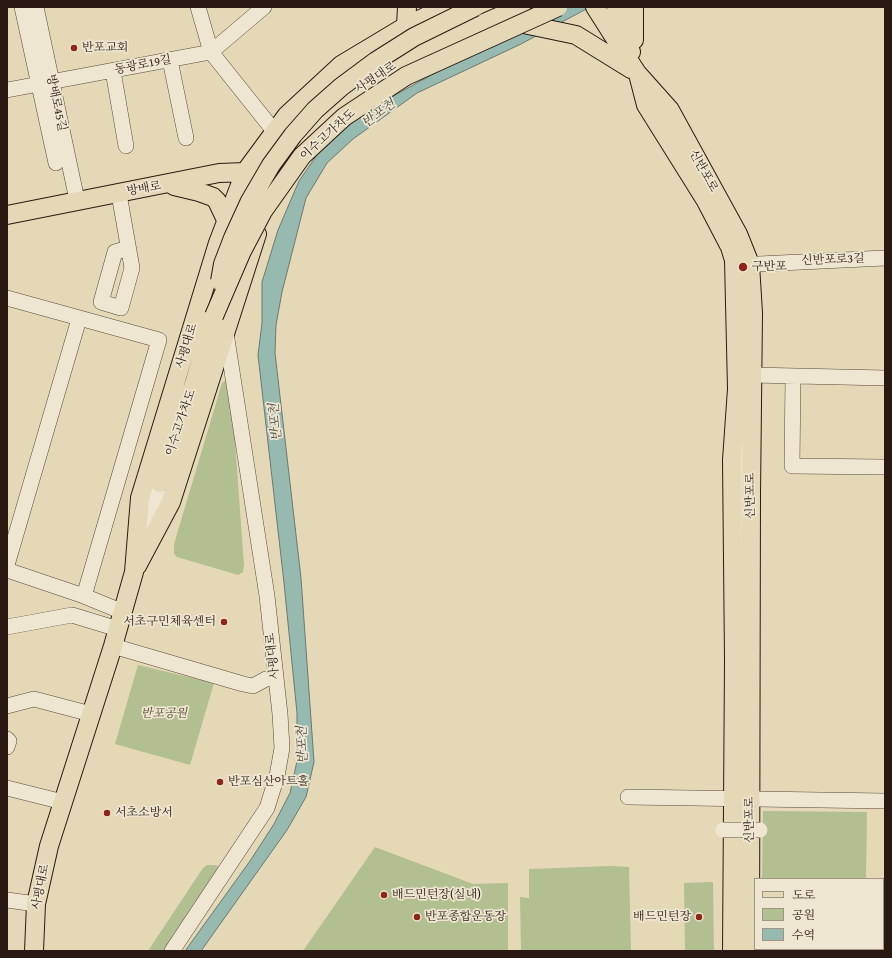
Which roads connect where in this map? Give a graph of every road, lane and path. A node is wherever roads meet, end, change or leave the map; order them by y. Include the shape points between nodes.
1 (22, 7) edge
2 (36, 7) edge
3 (198, 7) edge
4 (264, 7) edge
5 (407, 7) edge
6 (446, 7) edge
7 (475, 7) edge
8 (521, 7) edge
9 (558, 7) edge
10 (595, 7) edge
11 (616, 7) edge
12 (634, 7) edge
13 (492, 20) junction
14 (406, 26) junction
15 (211, 52) junction
16 (170, 60) junction
17 (113, 71) junction
18 (637, 72) junction
19 (45, 82) junction
20 (7, 90) edge
21 (274, 131) junction
22 (186, 138) dead end
23 (126, 146) dead end
24 (56, 163) dead end
25 (248, 172) junction
26 (280, 180) junction
27 (169, 185) junction
28 (119, 194) junction
29 (77, 200) junction
30 (7, 215) edge
31 (226, 220) junction
32 (218, 243) junction
33 (128, 248) dead end
34 (248, 248) junction
35 (885, 258) edge
36 (742, 265) junction
37 (245, 270) junction
38 (7, 298) edge
39 (214, 316) junction
40 (79, 319) junction
41 (226, 333) junction
42 (793, 377) junction
43 (885, 378) edge
44 (747, 382) junction
45 (884, 467) dead end
46 (160, 483) joint
47 (7, 565) edge
48 (7, 570) edge
49 (134, 572) junction
50 (84, 596) junction
51 (740, 618) junction
52 (121, 620) junction
53 (7, 627) edge
54 (751, 634) junction
55 (113, 646) junction
56 (733, 646) junction
57 (743, 674) junction
58 (275, 677) junction
59 (7, 706) edge
60 (91, 714) junction
61 (7, 739) edge
62 (7, 747) edge
63 (7, 788) edge
64 (628, 797) dead end
65 (741, 799) junction
66 (885, 801) edge
67 (63, 802) junction
68 (723, 830) dead end
69 (760, 830) dead end
70 (7, 900) edge
71 (36, 904) junction
72 (34, 951) edge
73 (172, 951) edge
74 (732, 951) edge
75 (739, 951) edge
76 (745, 951) edge
77 (750, 951) edge

1 - 19 street
2 - 19 street, 방배로45길
3 - 15 street
4 - 15 street, 동광로19길
5 - 14 main road
6 - 14 main road, 사평대로
7 - 39 main road, 이수고가차도, bridge via 414,37 376,60 341,87 293,135 271,165 233,238 223,264
8 - 13 main road, 사평대로
9 - 39 main road, 이수고가차도, bridge via 406,76 344,117 302,156 263,212 242,251
10 - 18 main road, 신반포로
11 - 18 main road
12 - 18 main road
13 - 18 main road via 528,24 576,35
13 - 26 main road, 사평대로 via 410,56 367,82 336,106 297,147
14 - 21 main road, 사평대로 via 341,66 287,115
15 - 16 street, 동광로19길
15 - 21 street
16 - 17 street, 동광로19길
16 - 22 street
17 - 19 street, 동광로19길
17 - 23 street
18 - 36 main road, 신반포로 via 646,105 706,201
19 - 20 street, 동광로19길
19 - 24 street
19 - 29 street, 방배로45길
21 - 25 main road, 사평대로
25 - 26 main road, 방배로
25 - 27 main road, 방배로 via 219,173
25 - 31 main road, 사평대로
25 - 34 main road via 254,179 254,197
26 - 37 main road, 사평대로
27 - 28 main road, 방배로
27 - 31 main road via 213,197
28 - 29 main road, 방배로
28 - 33 street
29 - 30 main road, 방배로
31 - 32 main road, 사평대로
32 - 34 main road via 231,228 238,229 243,231 247,238
32 - 49 main road, 사평대로 via 140,498
34 - 37 main road
35 - 36 street, 신반포로3길
36 - 44 main road, 신반포로
37 - 41 main road, 사평대로
38 - 40 street
39 - 46 main road, 이수고가차도
40 - 47 street
40 - 50 street via 159,340
41 - 49 main road, 사평대로 via 171,502
41 - 58 street, 사평대로 via 267,596
42 - 43 street
42 - 44 street
42 - 45 street via 792,466
44 - 51 street via 742,427
44 - 54 main road, 신반포로
44 - 56 main road, 신반포로 via 732,460
44 - 57 street
46 - 49 street, 사평대로
48 - 50 street
49 - 52 main road, 사평대로
50 - 52 street
51 - 56 street
51 - 65 street
52 - 53 street via 72,615
52 - 55 main road, 사평대로
54 - 57 street
54 - 65 main road, 신반포로
55 - 58 street via 242,684 253,686
55 - 60 main road, 사평대로
56 - 65 main road, 신반포로
57 - 65 street via 744,769
58 - 73 street, 사평대로 via 282,748 267,808
59 - 60 street via 34,698
60 - 67 main road, 사평대로
61 - 62 street
63 - 67 street
64 - 65 street
65 - 66 street
65 - 74 main road, 신반포로
65 - 75 street
65 - 76 street
65 - 77 main road, 신반포로
67 - 71 main road, 사평대로 via 49,846
68 - 69 street, bridge
70 - 71 street
71 - 72 main road, 사평대로

